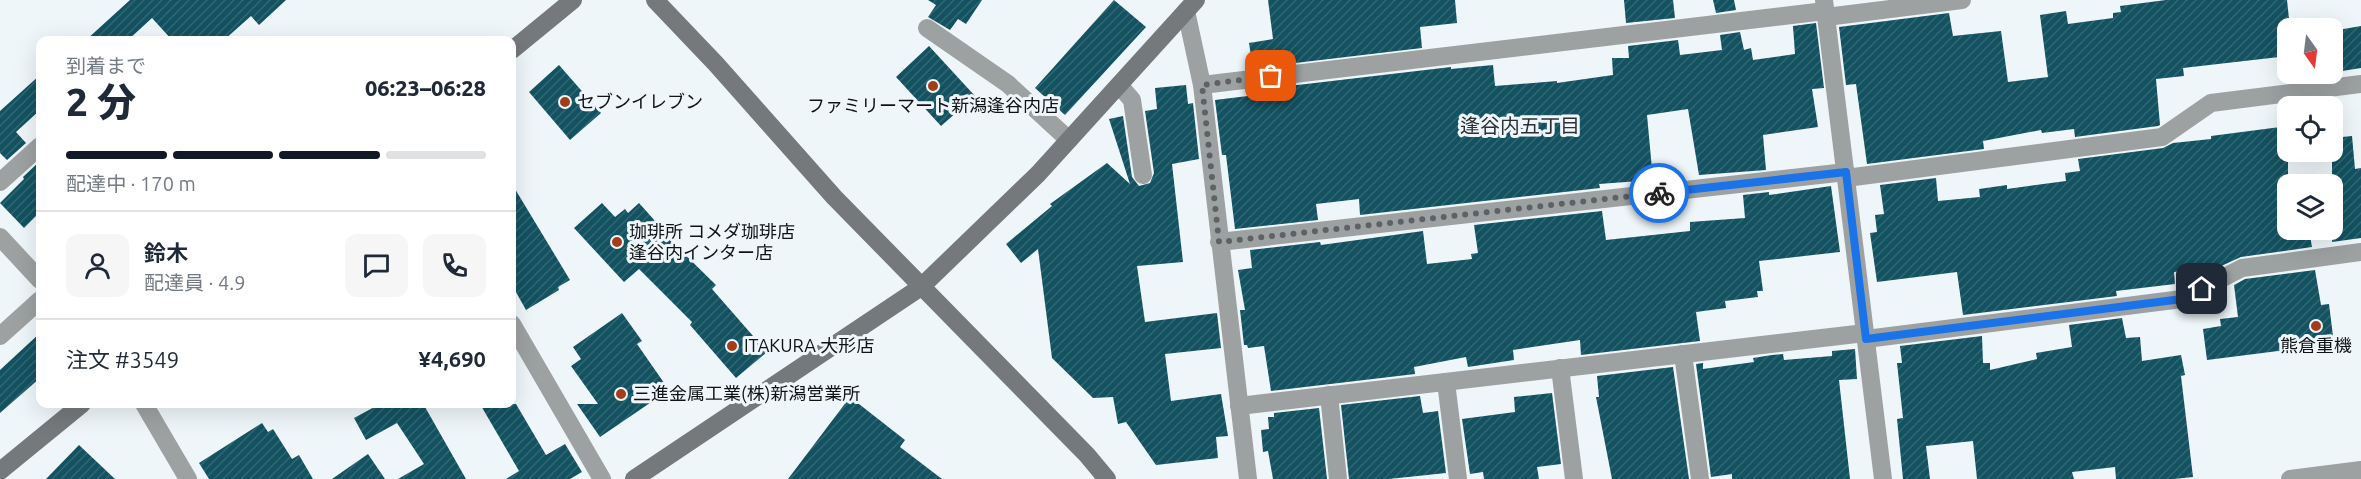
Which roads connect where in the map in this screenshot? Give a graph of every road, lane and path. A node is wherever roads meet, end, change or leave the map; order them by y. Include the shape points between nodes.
1 (573, 0) edge
2 (655, 0) edge
3 (1962, 0) edge
4 (1191, 6) edge
5 (1825, 9) edge
6 (927, 28) dead end
7 (516, 47) edge
8 (2361, 84) edge
9 (1119, 85) junction
10 (1202, 85) junction
11 (1070, 140) junction
12 (36, 150) edge
13 (1143, 175) dead end
14 (1846, 175) junction
15 (0, 182) edge
16 (0, 237) edge
17 (1219, 242) junction
18 (2361, 252) edge
19 (36, 276) edge
20 (921, 286) junction
21 (36, 304) edge
22 (516, 331) edge
23 (0, 336) edge
24 (1865, 336) junction
25 (1683, 354) junction
26 (1560, 368) junction
27 (1446, 381) junction
28 (1329, 395) junction
29 (1239, 406) junction
30 (77, 408) edge
31 (146, 408) edge
32 (2361, 470) edge
33 (0, 471) edge
34 (188, 479) edge
35 (603, 479) edge
36 (634, 479) edge
37 (1107, 479) edge
38 (1248, 479) edge
39 (1338, 479) edge
40 (1458, 479) edge
41 (1574, 479) edge
42 (1700, 479) edge
43 (1883, 479) edge
44 (2290, 479) edge

1 - 7 street
2 - 20 street via 834,197
3 - 5 street
4 - 9 street
4 - 10 street
5 - 10 street
5 - 14 street
6 - 11 street via 1008,84
8 - 14 street via 2211,103 2162,137
9 - 11 street
9 - 13 street via 1132,100
10 - 17 street
11 - 20 street
12 - 15 street
14 - 17 street
14 - 24 street
16 - 19 street
17 - 29 street
18 - 24 street via 2242,268 2182,299
20 - 36 street
20 - 37 street
21 - 23 street
22 - 35 street
24 - 25 street
24 - 43 street
25 - 26 street
25 - 42 street
26 - 27 street
26 - 41 street
27 - 28 street
27 - 40 street
28 - 29 street
28 - 39 street
29 - 38 street
30 - 33 street
31 - 34 street
32 - 44 street

